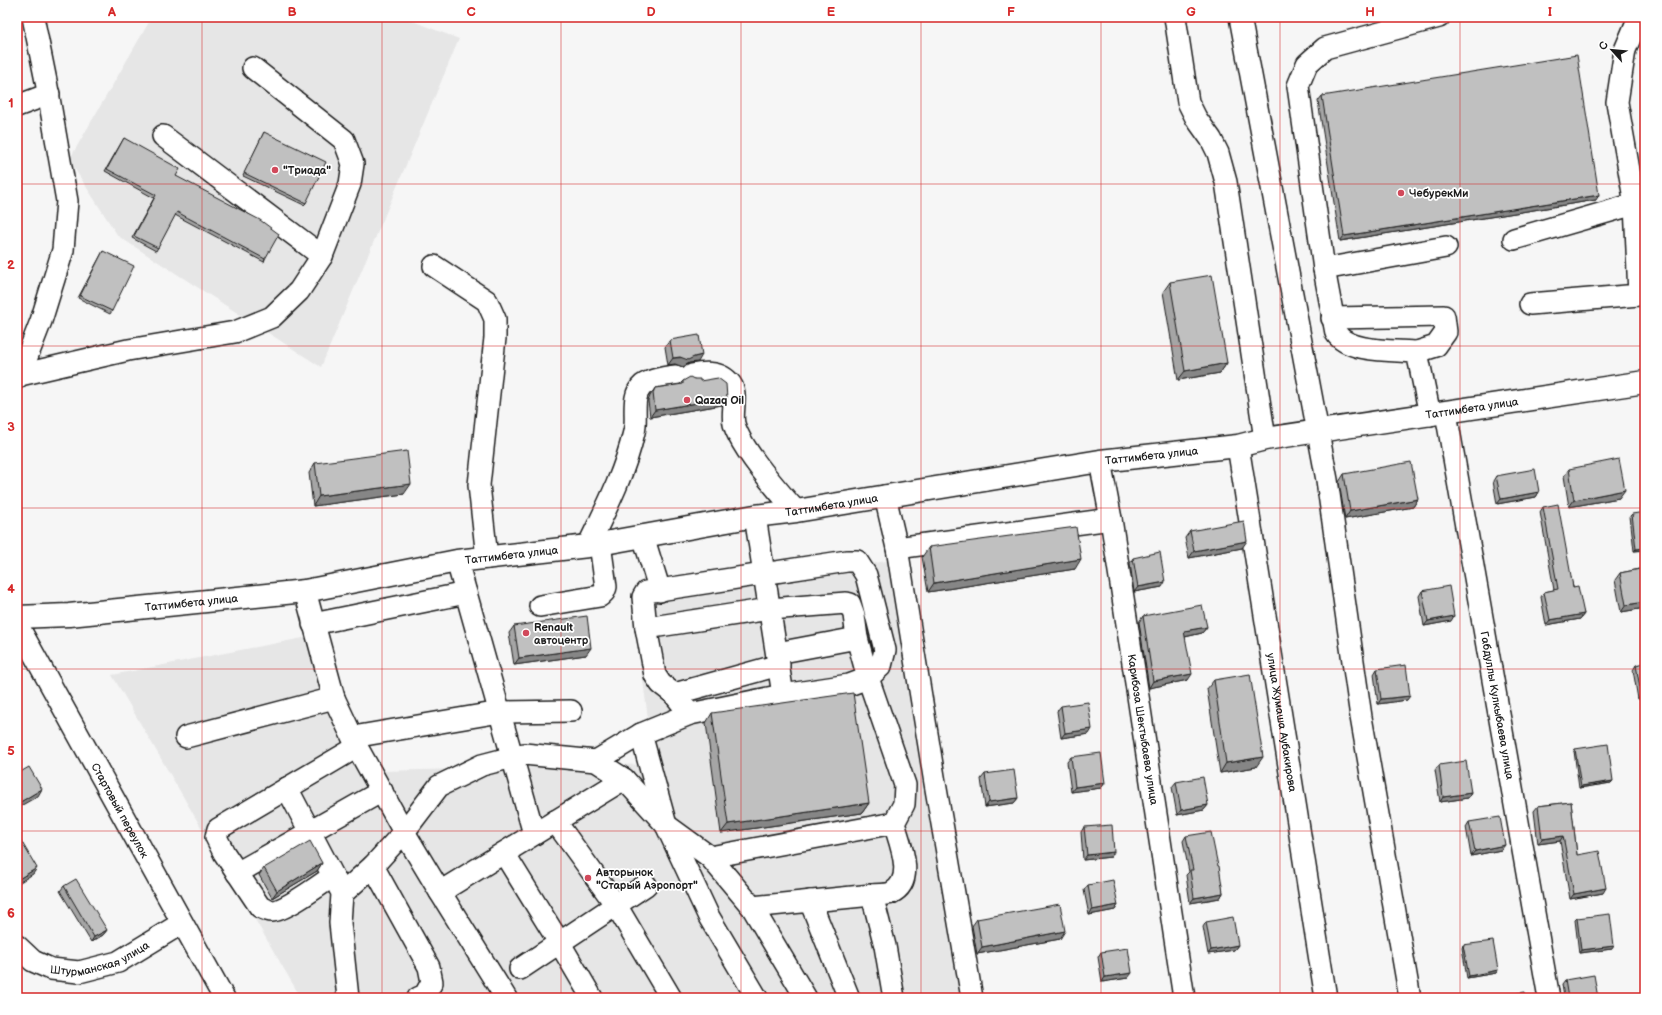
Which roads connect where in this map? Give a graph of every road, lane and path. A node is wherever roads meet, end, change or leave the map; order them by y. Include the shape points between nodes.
1 (32, 17) edge
2 (1175, 17) edge
3 (1240, 17) edge
4 (1439, 17) edge
5 (1639, 17) edge
6 (254, 68) dead end
7 (49, 94) junction
8 (17, 106) edge
9 (163, 136) dead end
10 (1640, 203) edge
11 (1514, 239) dead end
12 (1446, 247) dead end
13 (322, 256) junction
14 (434, 266) dead end
15 (1324, 269) junction
16 (1530, 304) dead end
17 (1332, 318) junction
18 (1417, 352) junction
19 (18, 377) edge
20 (1644, 385) edge
21 (1438, 414) junction
22 (1317, 431) junction
23 (1265, 439) junction
24 (1238, 446) junction
25 (1100, 461) junction
26 (885, 496) junction
27 (796, 511) junction
28 (755, 516) junction
29 (1111, 519) junction
30 (644, 536) junction
31 (594, 545) junction
32 (896, 548) junction
33 (487, 558) junction
34 (457, 561) junction
35 (764, 573) junction
36 (305, 591) junction
37 (660, 591) junction
38 (466, 593) junction
39 (540, 606) dead end
40 (770, 609) junction
41 (17, 617) edge
42 (17, 624) edge
43 (313, 624) junction
44 (646, 628) junction
45 (857, 638) junction
46 (778, 659) junction
47 (868, 678) junction
48 (674, 694) junction
49 (783, 695) junction
50 (334, 698) junction
51 (571, 711) dead end
52 (500, 712) junction
53 (690, 714) junction
54 (641, 734) junction
55 (186, 737) dead end
56 (355, 742) junction
57 (512, 756) junction
58 (596, 761) junction
59 (624, 779) junction
60 (935, 783) junction
61 (904, 785) junction
62 (287, 788) junction
63 (382, 792) junction
64 (555, 821) junction
65 (894, 823) junction
66 (666, 825) junction
67 (310, 832) junction
68 (404, 832) junction
69 (534, 834) junction
70 (504, 852) junction
71 (710, 857) junction
72 (373, 866) junction
73 (237, 873) junction
74 (338, 885) junction
75 (646, 885) dead end
76 (440, 892) junction
77 (872, 895) junction
78 (810, 901) junction
79 (616, 905) junction
80 (752, 907) junction
81 (182, 923) junction
82 (559, 942) junction
83 (17, 946) edge
84 (520, 968) dead end
85 (224, 998) edge
86 (348, 998) edge
87 (418, 998) edge
88 (506, 998) edge
89 (592, 998) edge
90 (671, 998) edge
91 (757, 998) edge
92 (806, 998) edge
93 (849, 998) edge
94 (894, 998) edge
95 (972, 998) edge
96 (1184, 998) edge
97 (1326, 998) edge
98 (1410, 998) edge
99 (1549, 998) edge

1 - 7 street
2 - 23 street via 1188,102 1218,153 1226,182
3 - 22 street
4 - 15 street via 1325,48 1307,64 1298,86
5 - 10 street via 1625,50 1617,102
6 - 13 street via 344,140 353,164 350,184
7 - 8 street
7 - 19 street via 68,201 63,250 41,321
9 - 13 street
10 - 11 street
10 - 16 street via 1639,295
12 - 15 street
13 - 19 street via 299,291 272,317 235,332 128,350
14 - 33 street via 487,301 496,319 479,485
15 - 17 street
17 - 18 street via 1340,339 1356,347
17 - 18 street via 1444,316 1446,332 1436,346
18 - 21 street, Габдуллы Кулкыбаева улица
20 - 21 main road, Таттимбета улица
21 - 22 main road, Таттимбета улица
21 - 99 street, Габдуллы Кулкыбаева улица
22 - 23 main road, Таттимбета улица
22 - 98 street via 1361,717
23 - 24 main road, Таттимбета улица
24 - 25 main road, Таттимбета улица
24 - 97 street, улица Жумаша Аубакирова
25 - 26 main road, Таттимбета улица
25 - 29 street, Карибоза Шектыбаева улица
26 - 27 main road, Таттимбета улица
26 - 32 street
27 - 28 main road, Таттимбета улица
27 - 31 street via 742,443 734,423 733,389 729,382 717,373 663,378 643,386 635,399 635,430 628,456
28 - 30 main road, Таттимбета улица
28 - 35 street
29 - 32 street
29 - 96 street, Карибоза Шектыбаева улица
30 - 31 main road, Таттимбета улица
30 - 37 street
31 - 33 main road, Таттимбета улица
31 - 39 street via 606,587 604,592 600,596
32 - 60 street
33 - 34 main road, Таттимбета улица
34 - 36 main road, Таттимбета улица
34 - 38 street
35 - 37 street
35 - 40 street
35 - 47 street via 857,561 866,575 885,650 881,666
36 - 41 main road, Таттимбета улица via 69,615
36 - 43 street
37 - 44 street via 646,592 643,597
38 - 43 street
38 - 52 street
40 - 44 street
40 - 45 street via 850,604
40 - 46 street
42 - 81 street, Стартовый переулок
43 - 50 street
44 - 48 street via 655,675 661,684
45 - 46 street
45 - 47 street
46 - 48 street
46 - 49 street
47 - 49 street via 849,685
47 - 61 street
48 - 53 street
49 - 53 street
50 - 55 street
50 - 56 street
51 - 52 street
52 - 56 street
52 - 57 street
53 - 54 street
54 - 58 street
54 - 66 street
56 - 62 street
56 - 63 street
57 - 58 street via 524,754
57 - 68 street via 482,765 439,786
57 - 69 street
58 - 59 street
59 - 64 street
59 - 66 street
60 - 61 street
60 - 95 street
61 - 65 street via 904,804
62 - 67 street
62 - 73 street via 218,829 216,837
63 - 67 street
63 - 68 street
64 - 69 street
64 - 79 street
65 - 71 street
65 - 77 street via 905,859 902,883 892,893
66 - 71 street
66 - 91 street via 709,917
67 - 73 street
67 - 74 street
68 - 72 street
68 - 76 street
69 - 70 street
70 - 76 street
70 - 82 street
71 - 80 street
72 - 74 street
72 - 87 street via 429,967 432,982 425,995
73 - 74 street via 260,907 273,911
74 - 86 street
75 - 79 street
76 - 88 street
77 - 78 street
77 - 94 street via 885,946
78 - 80 street
78 - 93 street
79 - 82 street
79 - 90 street
80 - 92 street
81 - 83 street, Штурманская улица via 118,962 79,972 51,969 33,961
81 - 85 street, Стартовый переулок
82 - 84 street
82 - 89 street

